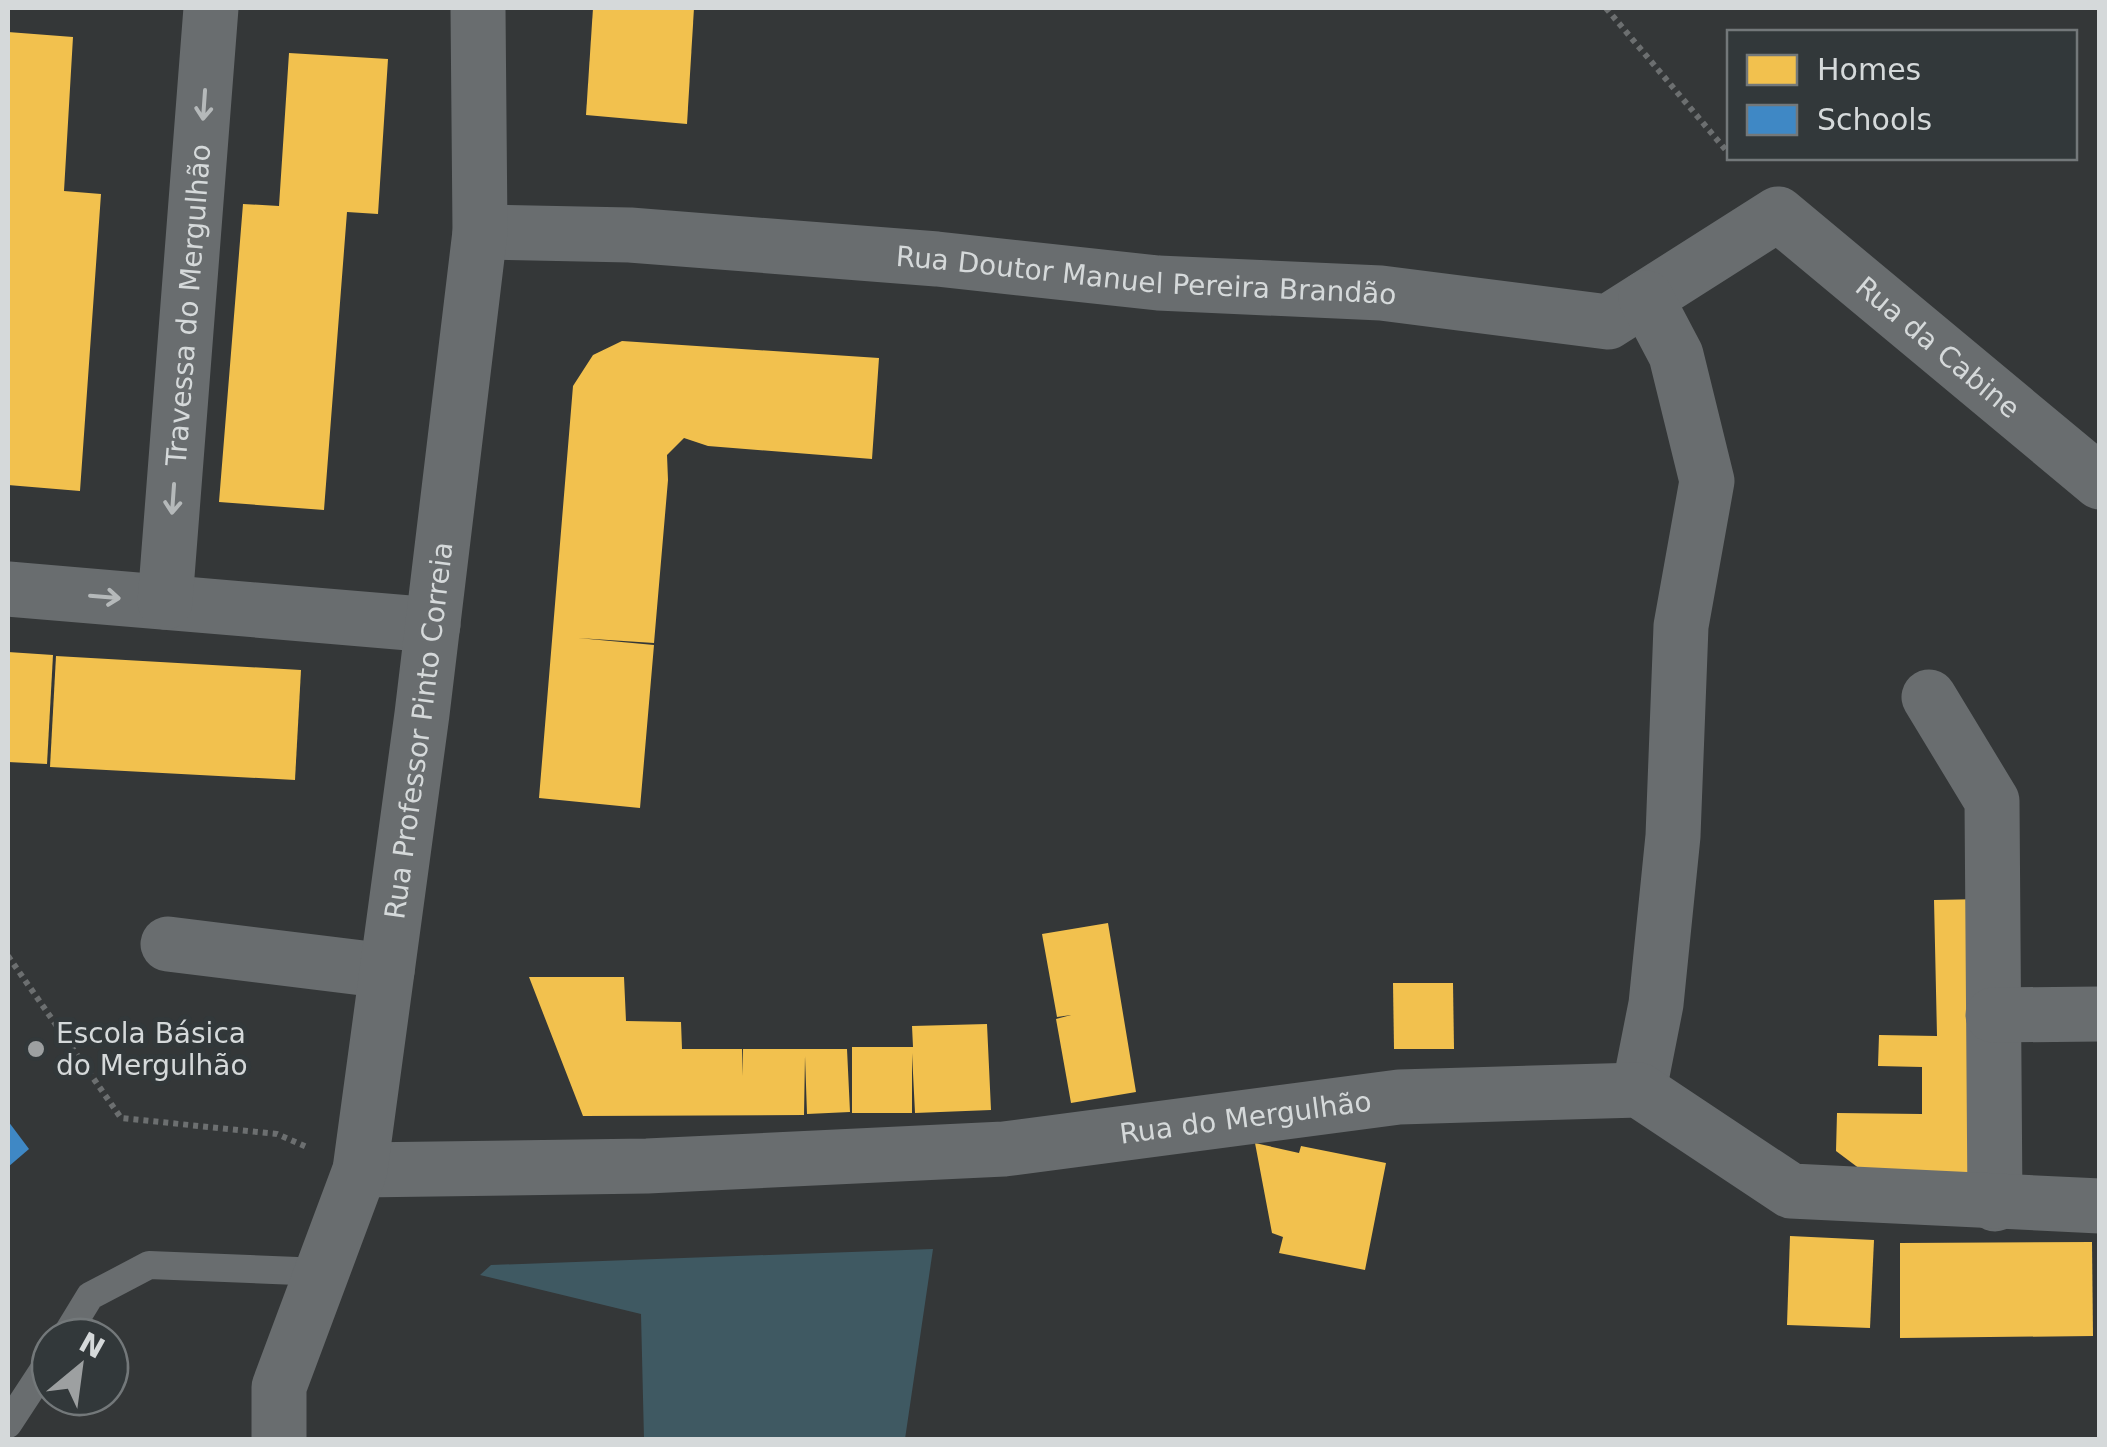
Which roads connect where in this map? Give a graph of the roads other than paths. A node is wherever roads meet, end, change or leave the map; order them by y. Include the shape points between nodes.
1 (211, 8) edge
2 (478, 8) edge
3 (1778, 214) joint
4 (480, 232) junction
5 (1646, 298) junction
6 (2100, 482) edge
7 (8, 589) edge
8 (165, 602) junction
9 (433, 625) junction
10 (1929, 697) dead end
11 (168, 944) dead end
12 (387, 972) junction
13 (2100, 1014) edge
14 (1993, 1015) junction
15 (1639, 1090) junction
16 (360, 1170) junction
17 (1994, 1204) junction
18 (2100, 1206) edge
19 (322, 1272) junction
20 (77, 1317) edge
21 (30, 1390) edge
22 (8, 1424) edge
23 (279, 1440) edge

1 -> 8 street, Travessa do Mergulhão
2 - 4 street, Rua Professor Pinto Correia
3 - 5 street, Rua Doutor Manuel Pereira Brandão
3 - 6 street, Rua da Cabine
4 - 5 street, Rua Doutor Manuel Pereira Brandão via 630,235 1158,283 1381,293 1608,322
4 - 9 street, Rua Professor Pinto Correia
5 - 15 street via 1676,355 1707,481 1682,626 1673,836 1656,1004
7 -> 8 street
8 - 9 street
9 - 12 street, Rua Professor Pinto Correia
10 - 14 street via 1992,800
11 - 12 street
12 - 16 street, Rua Professor Pinto Correia
13 - 14 street
14 - 17 street
15 - 16 street, Rua do Mergulhão via 1399,1097 1004,1149 647,1166
15 - 17 street via 1791,1191
16 - 19 street, Rua Professor Pinto Correia
17 - 18 street
19 - 20 lane via 149,1265 90,1296
19 - 23 street, Rua Professor Pinto Correia via 279,1387
21 - 22 lane

